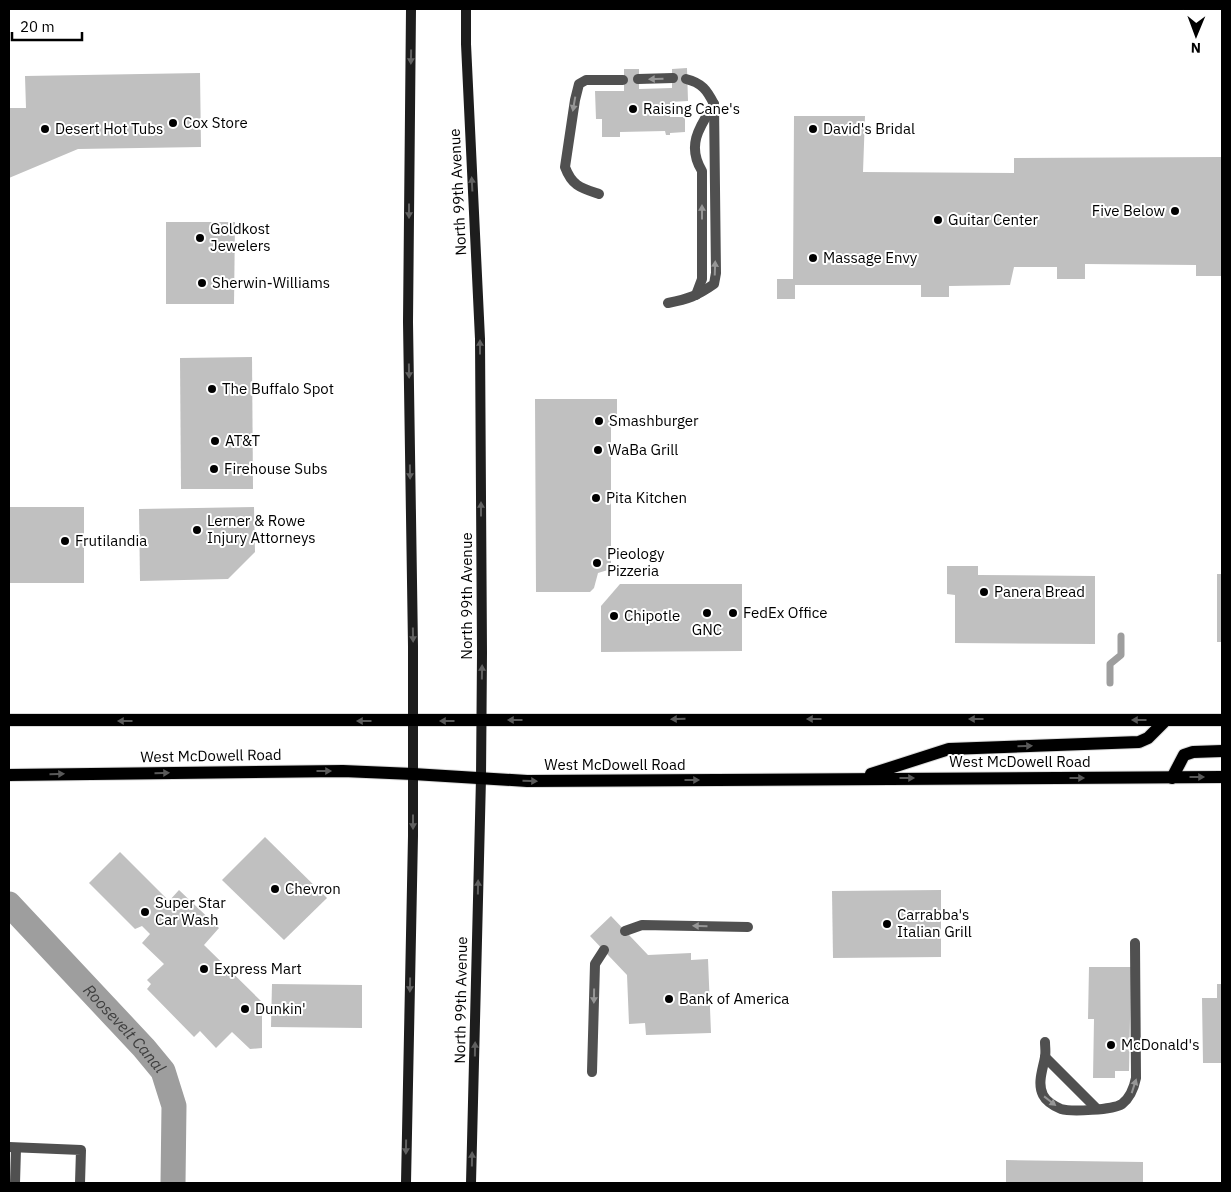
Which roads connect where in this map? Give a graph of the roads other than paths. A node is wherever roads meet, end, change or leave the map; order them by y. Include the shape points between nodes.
1 (411, 9) edge
2 (466, 9) edge
3 (673, 78) dead end
4 (638, 79) dead end
5 (686, 79) dead end
6 (623, 80) dead end
7 (714, 104) junction
8 (599, 194) dead end
9 (696, 295) junction
10 (668, 303) dead end
11 (9, 720) edge
12 (481, 720) junction
13 (1166, 720) junction
14 (1222, 720) edge
15 (413, 721) junction
16 (1222, 751) edge
17 (413, 774) junction
18 (9, 775) edge
19 (1222, 777) edge
20 (481, 778) junction
21 (859, 778) junction
22 (1172, 778) junction
23 (748, 927) dead end
24 (625, 931) dead end
25 (1135, 943) dead end
26 (604, 950) dead end
27 (1045, 1042) dead end
28 (1045, 1057) junction
29 (592, 1072) dead end
30 (1096, 1108) junction
31 (12, 1147) edge
32 (15, 1183) edge
33 (80, 1183) edge
34 (406, 1183) edge
35 (471, 1183) edge

1 -> 15 main road via 408,322
12 -> 2 main road, North 99th Avenue via 480,339
3 -> 4 lane
5 - 7 lane via 703,86
6 -> 8 lane via 586,80 579,84 575,100 564,167 568,177 579,188
9 -> 7 lane via 702,279 702,171 696,161 695,144 697,133
9 -> 7 lane via 714,284 716,273
9 - 10 lane
15 -> 11 main road
13 -> 12 main road
12 -> 15 main road
12 - 20 main road, North 99th Avenue
13 - 14 main road
21 -> 13 main road via 949,749 1139,742 1148,738
15 - 17 main road
16 - 22 main road via 1184,755
18 -> 17 main road, West McDowell Road via 334,771
17 - 20 main road, West McDowell Road
17 -> 34 main road
22 -> 19 main road, West McDowell Road
20 -> 21 main road, West McDowell Road via 527,781
35 -> 20 main road, North 99th Avenue
21 -> 22 main road, West McDowell Road
23 -> 24 lane via 642,925
30 -> 25 lane via 1123,1103 1133,1092 1136,1078
26 -> 29 lane via 595,964
27 - 28 lane
28 - 30 lane
28 -> 30 lane via 1040,1085 1048,1102 1062,1109
31 - 32 lane
31 - 33 lane via 81,1150

